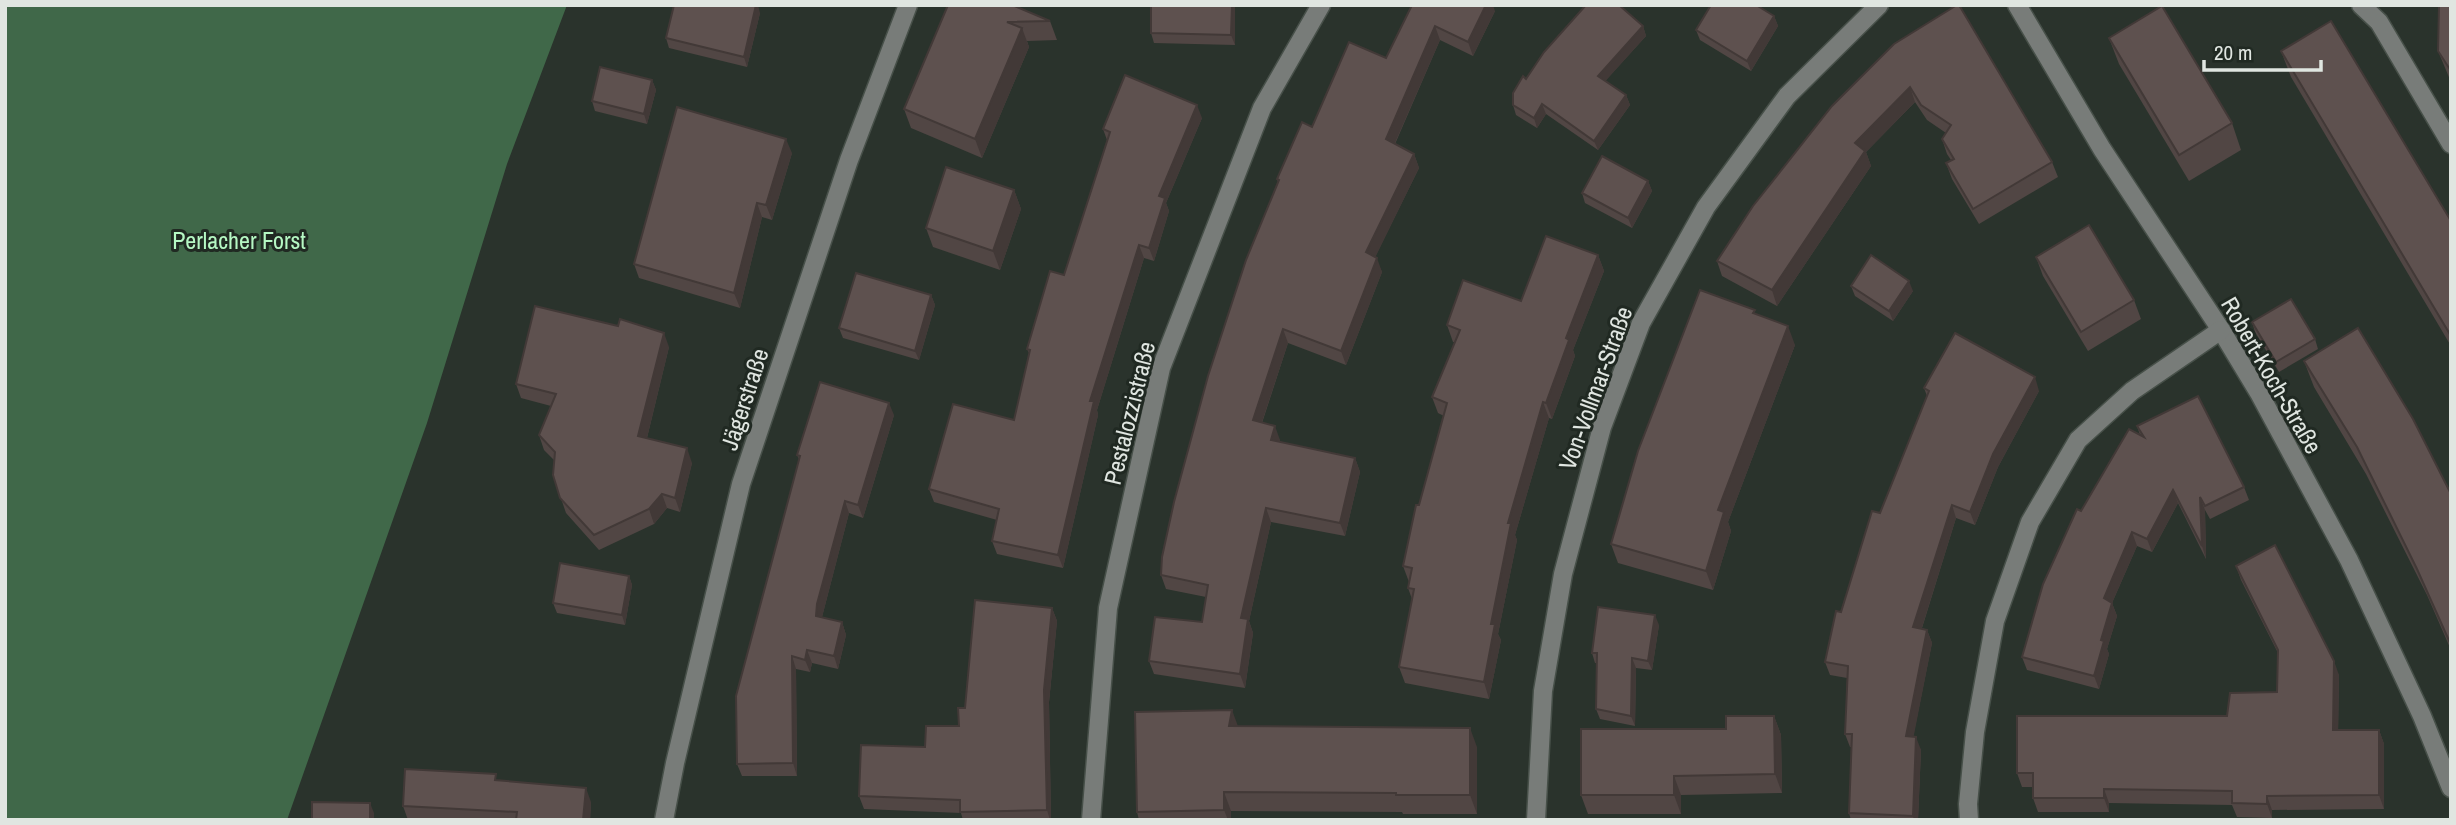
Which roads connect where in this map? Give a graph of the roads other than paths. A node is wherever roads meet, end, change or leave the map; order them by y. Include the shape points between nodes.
1 (908, 5) edge
2 (1321, 5) edge
3 (1879, 5) edge
4 (2361, 5) edge
5 (2024, 7) edge
6 (2451, 144) edge
7 (2221, 330) junction
8 (2451, 788) edge
9 (664, 820) edge
10 (1091, 820) edge
11 (1536, 820) edge
12 (1969, 820) edge

1 - 9 street, Jägerstraße via 849,160 741,484
2 - 10 street, Pestalozzistraße via 1262,108 1161,368 1108,608
3 - 11 street, Von-Vollmar-Straße via 1787,96 1706,207 1641,323 1602,426 1563,574 1543,691
4 - 6 street via 2379,22
5 - 7 street, Robert-Koch-Straße via 2102,149
7 - 8 street, Robert-Koch-Straße via 2348,560
7 - 12 street via 2132,391 2078,440 2030,522 1995,621 1975,732

